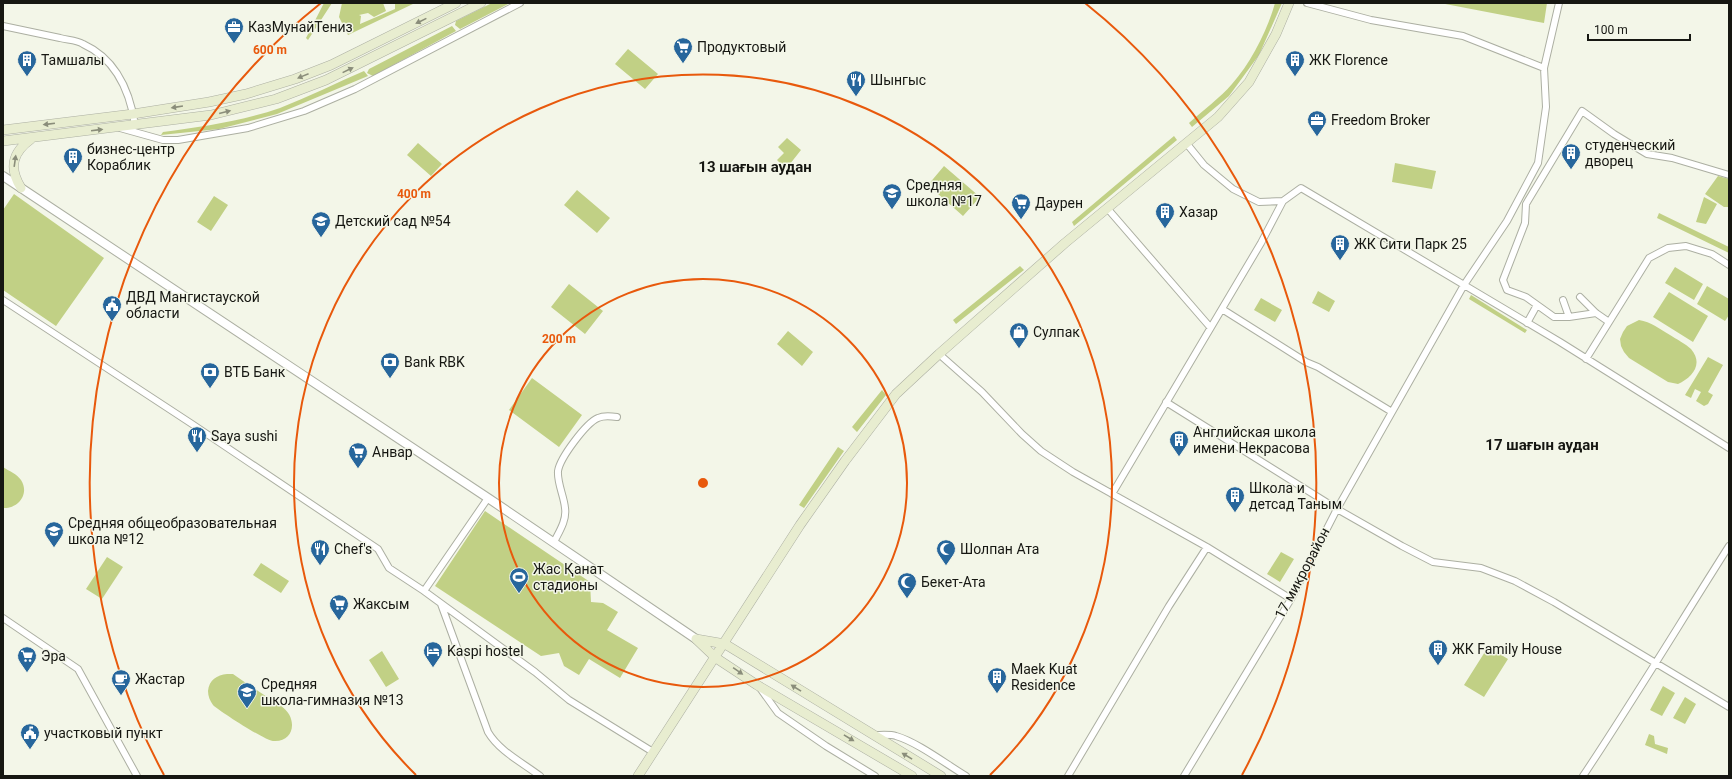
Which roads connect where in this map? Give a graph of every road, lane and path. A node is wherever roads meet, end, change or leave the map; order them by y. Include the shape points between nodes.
1 (456, 3) edge
2 (481, 3) edge
3 (520, 3) edge
4 (1289, 3) edge
5 (1307, 3) edge
6 (1559, 3) edge
7 (3, 26) edge
8 (1544, 68) junction
9 (133, 114) junction
10 (135, 125) junction
11 (117, 128) junction
12 (3, 130) edge
13 (31, 138) junction
14 (3, 141) edge
15 (1186, 144) junction
16 (1729, 175) edge
17 (3, 176) edge
18 (21, 188) junction
19 (1283, 201) junction
20 (1107, 208) junction
21 (1729, 265) edge
22 (1464, 285) junction
23 (1580, 297) dead end
24 (3, 300) edge
25 (1563, 300) dead end
26 (1537, 305) junction
27 (1222, 309) junction
28 (1596, 313) junction
29 (1569, 317) junction
30 (1610, 322) junction
31 (1527, 323) junction
32 (1210, 327) junction
33 (939, 354) junction
34 (1586, 359) junction
35 (1166, 402) junction
36 (1392, 412) junction
37 (617, 417) dead end
38 (1729, 448) edge
39 (1112, 494) junction
40 (488, 498) junction
41 (1337, 509) junction
42 (554, 542) junction
43 (1729, 546) edge
44 (1207, 547) junction
45 (424, 591) junction
46 (1291, 599) junction
47 (441, 604) junction
48 (3, 618) edge
49 (696, 639) junction
50 (725, 644) junction
51 (716, 658) junction
52 (1656, 664) junction
53 (758, 685) junction
54 (1729, 707) edge
55 (872, 734) junction
56 (654, 752) junction
57 (137, 776) edge
58 (540, 776) edge
59 (638, 776) edge
60 (875, 776) edge
61 (912, 776) edge
62 (941, 776) edge
63 (966, 776) edge
64 (1068, 776) edge
65 (1184, 776) edge
66 (1582, 776) edge

1 -> 9 main road via 331,65 295,79 209,102
10 -> 2 main road via 211,115 276,99 326,80
3 - 11 street via 355,89 304,111 248,128 178,140 163,140
4 - 15 main road via 1276,34 1249,82 1218,117
5 - 8 street via 1371,20 1463,36
6 - 8 street, 17 микрорайон
7 - 9 street via 83,43 97,52 113,66 123,82
8 - 22 street, 17 микрорайон via 1546,106 1538,163 1503,227
9 - 10 street
9 -> 12 main road
10 - 11 main road
13 -> 11 main road
13 - 14 main road
18 -> 13 main road via 15,172 14,159 19,147
15 - 19 street via 1204,165 1233,189 1259,202
15 - 20 main road
16 - 26 street via 1672,158 1647,154 1582,112 1526,204 1525,223 1503,280 1507,290 1526,297
17 - 18 street
18 - 40 street
19 - 22 street via 1301,188
19 - 27 street
20 - 32 street
20 - 33 main road
21 - 30 street via 1700,249 1686,246 1668,248 1649,258
22 - 31 street
22 - 36 street, 17 микрорайон
23 - 28 street
24 - 45 street via 378,549 389,568
25 - 29 street
26 - 29 street via 1554,317
26 - 31 street
27 - 32 street
27 - 36 street
28 - 29 street
28 - 30 street
30 - 34 street
31 - 34 street
32 - 35 street
33 - 39 street via 982,392 1041,451
33 - 50 main road via 896,394 845,461 800,525
34 - 38 street
35 - 39 street
35 - 41 street
36 - 41 street, 17 микрорайон
37 - 42 street via 598,418 585,428 562,463 558,471 565,516
39 - 44 street
40 - 42 street
40 - 45 street
41 - 46 street, 17 микрорайон
41 - 52 street via 1433,562 1481,568 1515,581
42 - 49 street
43 - 52 street
44 - 46 street
44 - 64 street
45 - 47 street
46 - 65 street, 17 микрорайон
47 - 56 street via 569,700
47 - 58 street via 488,732 499,746
48 - 57 street via 78,669
49 - 50 main road
49 - 51 main road
50 - 51 main road
55 -> 50 main road
51 -> 53 main road
51 - 56 main road
52 - 54 street
52 - 66 street
53 - 60 street via 778,713
53 -> 61 main road
62 -> 55 main road
55 - 63 street via 895,735
56 - 59 main road

